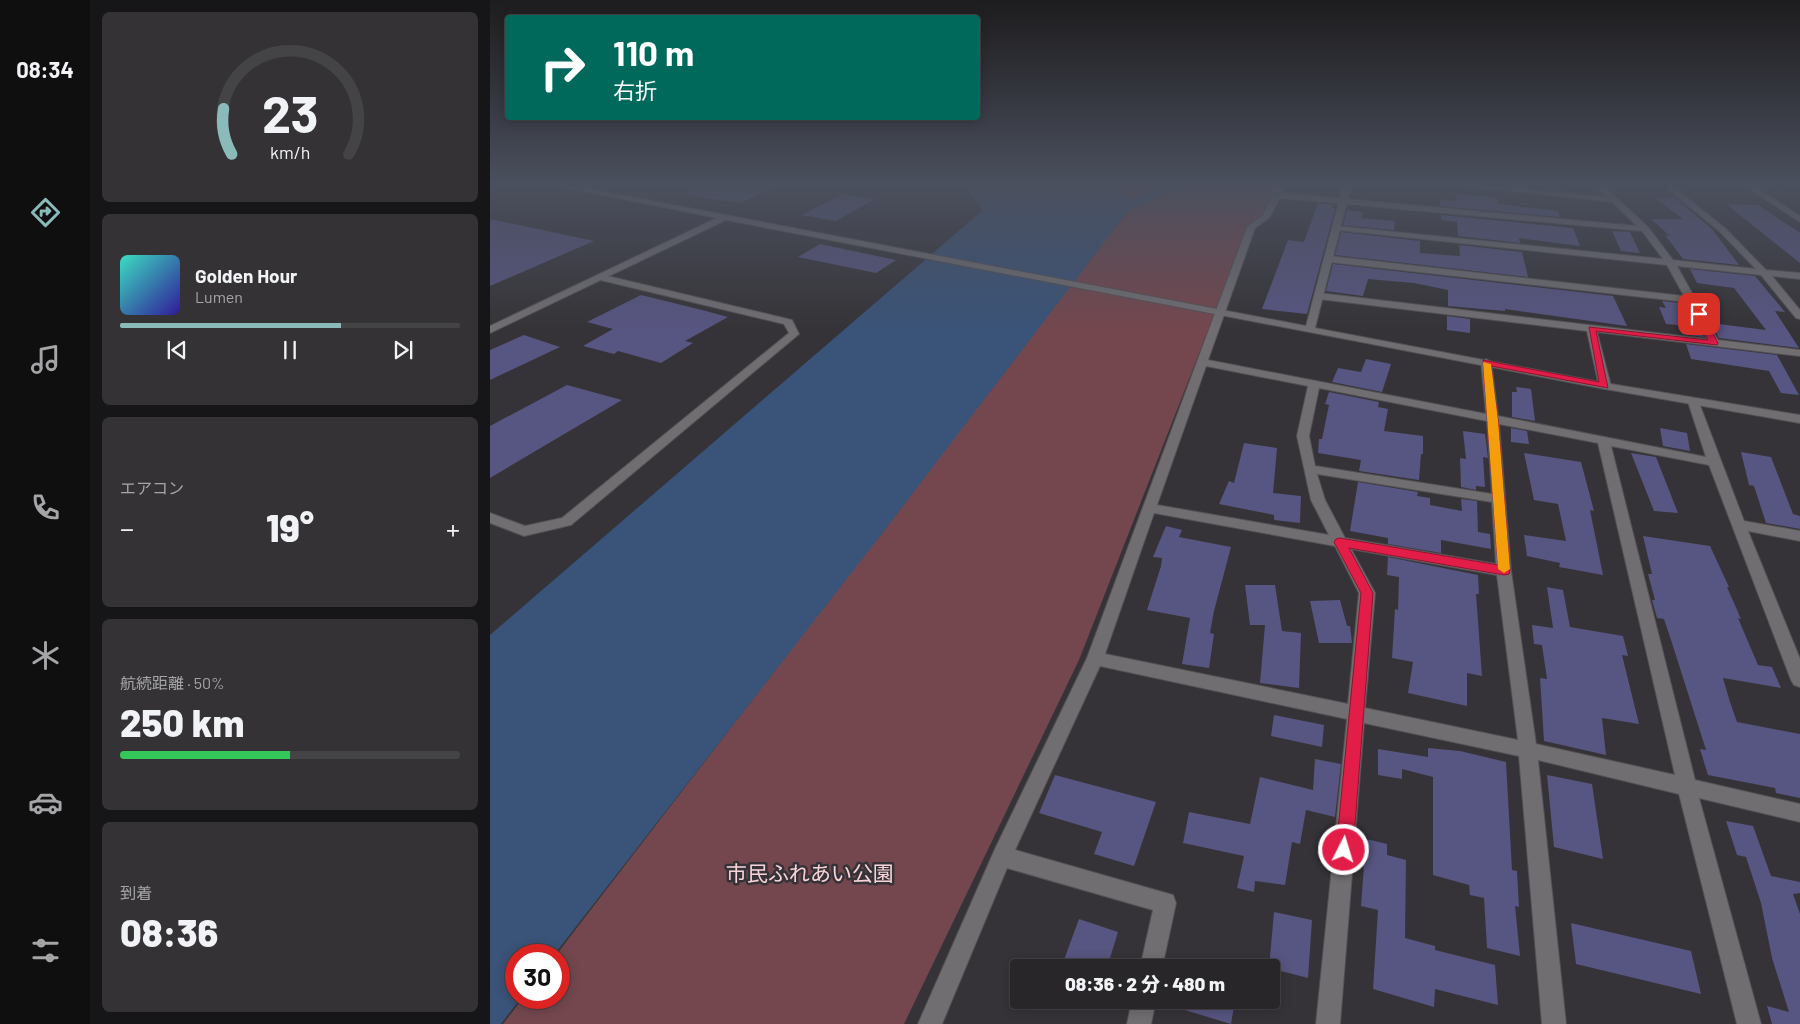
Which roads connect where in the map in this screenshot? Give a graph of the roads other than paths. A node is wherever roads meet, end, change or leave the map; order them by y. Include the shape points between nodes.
1 (691, 234) edge
2 (808, 234) edge
3 (1249, 234) edge
4 (1336, 234) edge
5 (1394, 234) edge
6 (1649, 234) edge
7 (1726, 234) edge
8 (1329, 259) junction
9 (1670, 262) junction
10 (1765, 272) junction
11 (1800, 276) edge
12 (599, 277) junction
13 (1320, 296) junction
14 (1692, 300) junction
15 (1221, 313) junction
16 (1800, 316) edge
17 (1592, 328) junction
18 (490, 330) edge
19 (1310, 330) junction
20 (1714, 343) junction
21 (1800, 353) edge
22 (1204, 362) junction
23 (1486, 362) junction
24 (1314, 385) junction
25 (1605, 386) junction
26 (1694, 402) junction
27 (1800, 419) edge
28 (1493, 420) junction
29 (1604, 440) junction
30 (1714, 462) junction
31 (1309, 469) junction
32 (1499, 499) junction
33 (1150, 508) junction
34 (490, 518) edge
35 (1739, 525) junction
36 (1800, 536) edge
37 (1340, 542) junction
38 (1504, 571) junction
39 (1095, 658) junction
40 (1800, 680) edge
41 (1357, 714) junction
42 (1528, 750) junction
43 (1687, 788) junction
44 (1800, 813) edge
45 (1002, 856) junction
46 (1154, 959) edge
47 (1142, 1009) edge
48 (930, 1024) edge
49 (1139, 1024) edge
50 (1328, 1024) edge
51 (1554, 1024) edge
52 (1749, 1024) edge

1 - 12 street
2 - 15 street
3 - 15 street
4 - 8 street
5 - 9 street
6 - 9 street
7 - 10 street
8 - 13 street
8 - 14 street
9 - 10 street
9 - 14 street
10 - 11 street
10 - 16 street
12 - 18 street
12 - 34 street via 788,322 794,334 566,522 524,531
13 - 17 street
13 - 19 street
14 - 20 street
15 - 19 street
15 - 22 street
17 - 20 street
17 - 25 street
19 - 23 street
20 - 21 street
22 - 24 street
22 - 33 street
23 - 25 street
23 - 28 street
24 - 28 street
24 - 31 street via 1303,436
25 - 26 street
26 - 27 street
26 - 30 street
28 - 29 street
28 - 32 street
29 - 30 street
29 - 43 street
30 - 35 street
31 - 32 street
31 - 37 street via 1318,500
32 - 38 street
33 - 37 street
33 - 39 street
35 - 36 street
35 - 40 street
37 - 38 street
37 - 41 street via 1367,593
38 - 42 street
39 - 41 street
39 - 45 street
41 - 42 street
41 - 50 street
42 - 43 street
42 - 51 street
43 - 44 street
43 - 52 street
45 - 46 street via 1165,903
45 - 48 street
47 - 49 street

